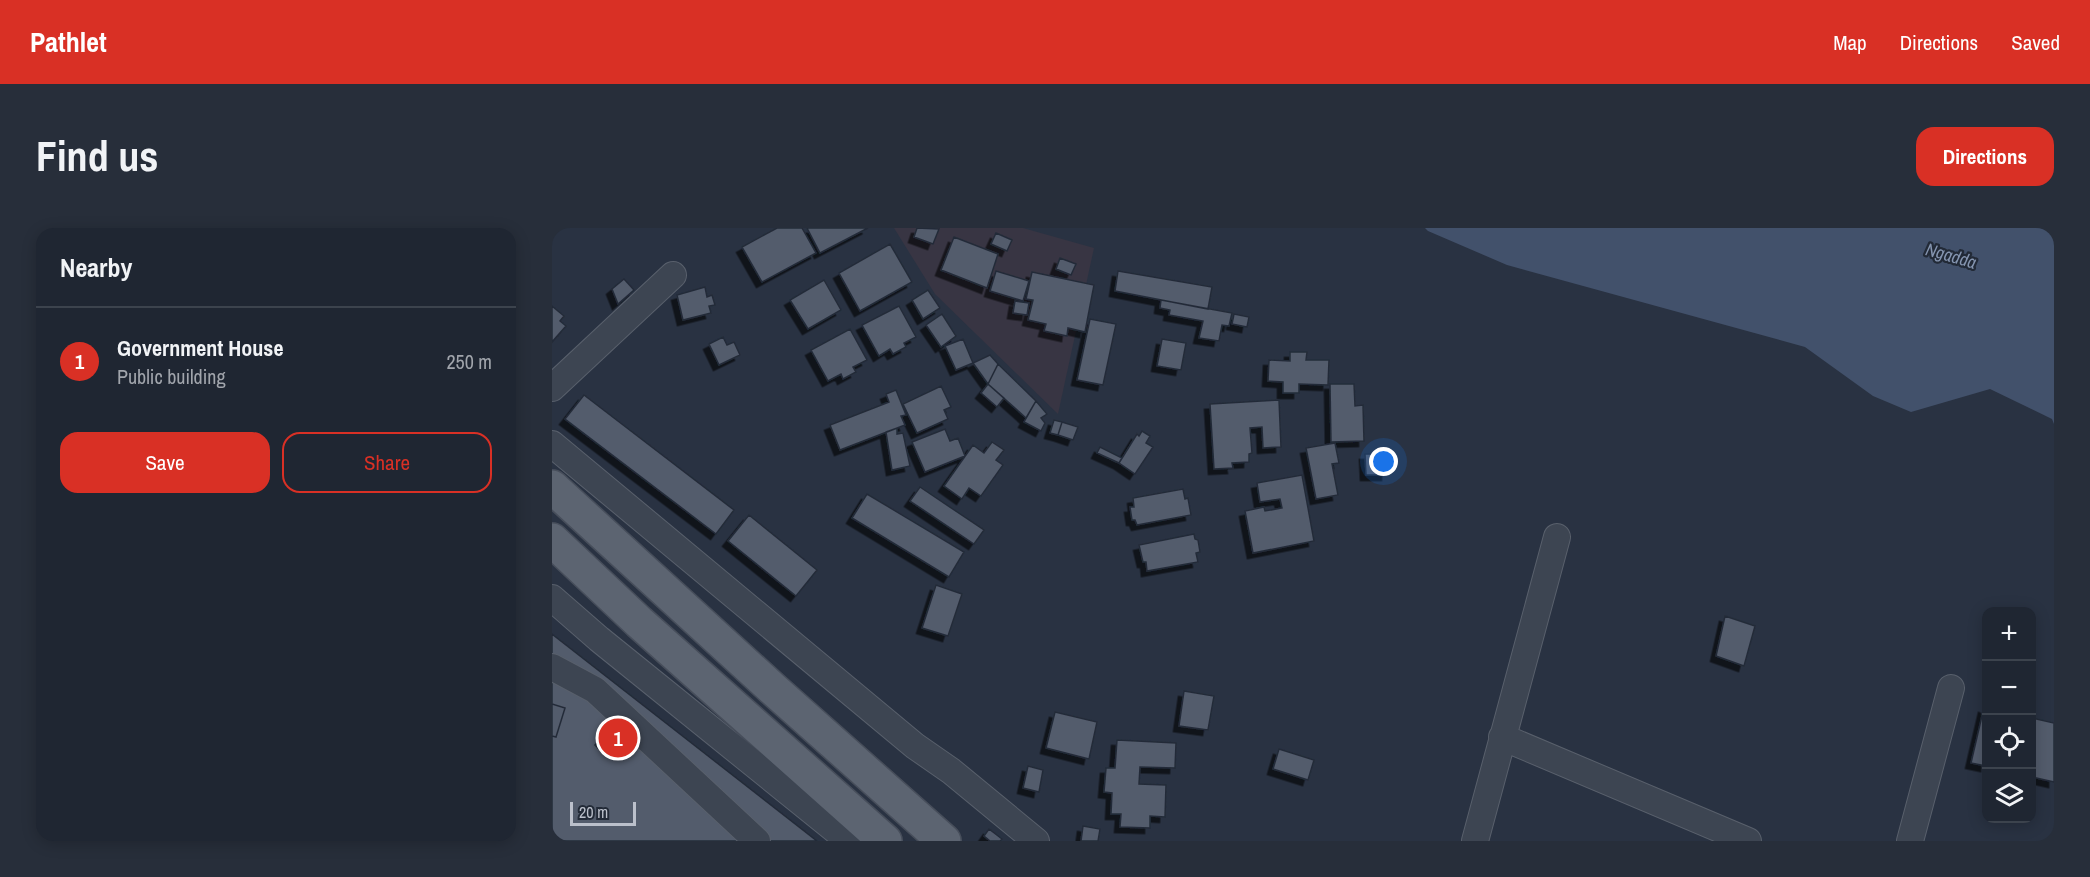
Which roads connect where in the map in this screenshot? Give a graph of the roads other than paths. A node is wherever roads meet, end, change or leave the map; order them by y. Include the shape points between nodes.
1 (673, 275) dead end
2 (552, 388) edge
3 (552, 444) edge
4 (552, 487) edge
5 (1557, 537) dead end
6 (552, 540) edge
7 (552, 598) edge
8 (552, 667) edge
9 (1951, 688) dead end
10 (1502, 737) junction
11 (757, 841) edge
12 (849, 841) edge
13 (885, 841) edge
14 (944, 841) edge
15 (1036, 841) edge
16 (1475, 841) edge
17 (1748, 841) edge
18 (1910, 841) edge

1 - 2 street
3 - 15 street via 915,746
4 - 14 main road
5 - 10 street
6 - 13 main road
7 - 12 street
8 - 11 street via 595,690
9 - 18 street
10 - 16 street
10 - 17 street

